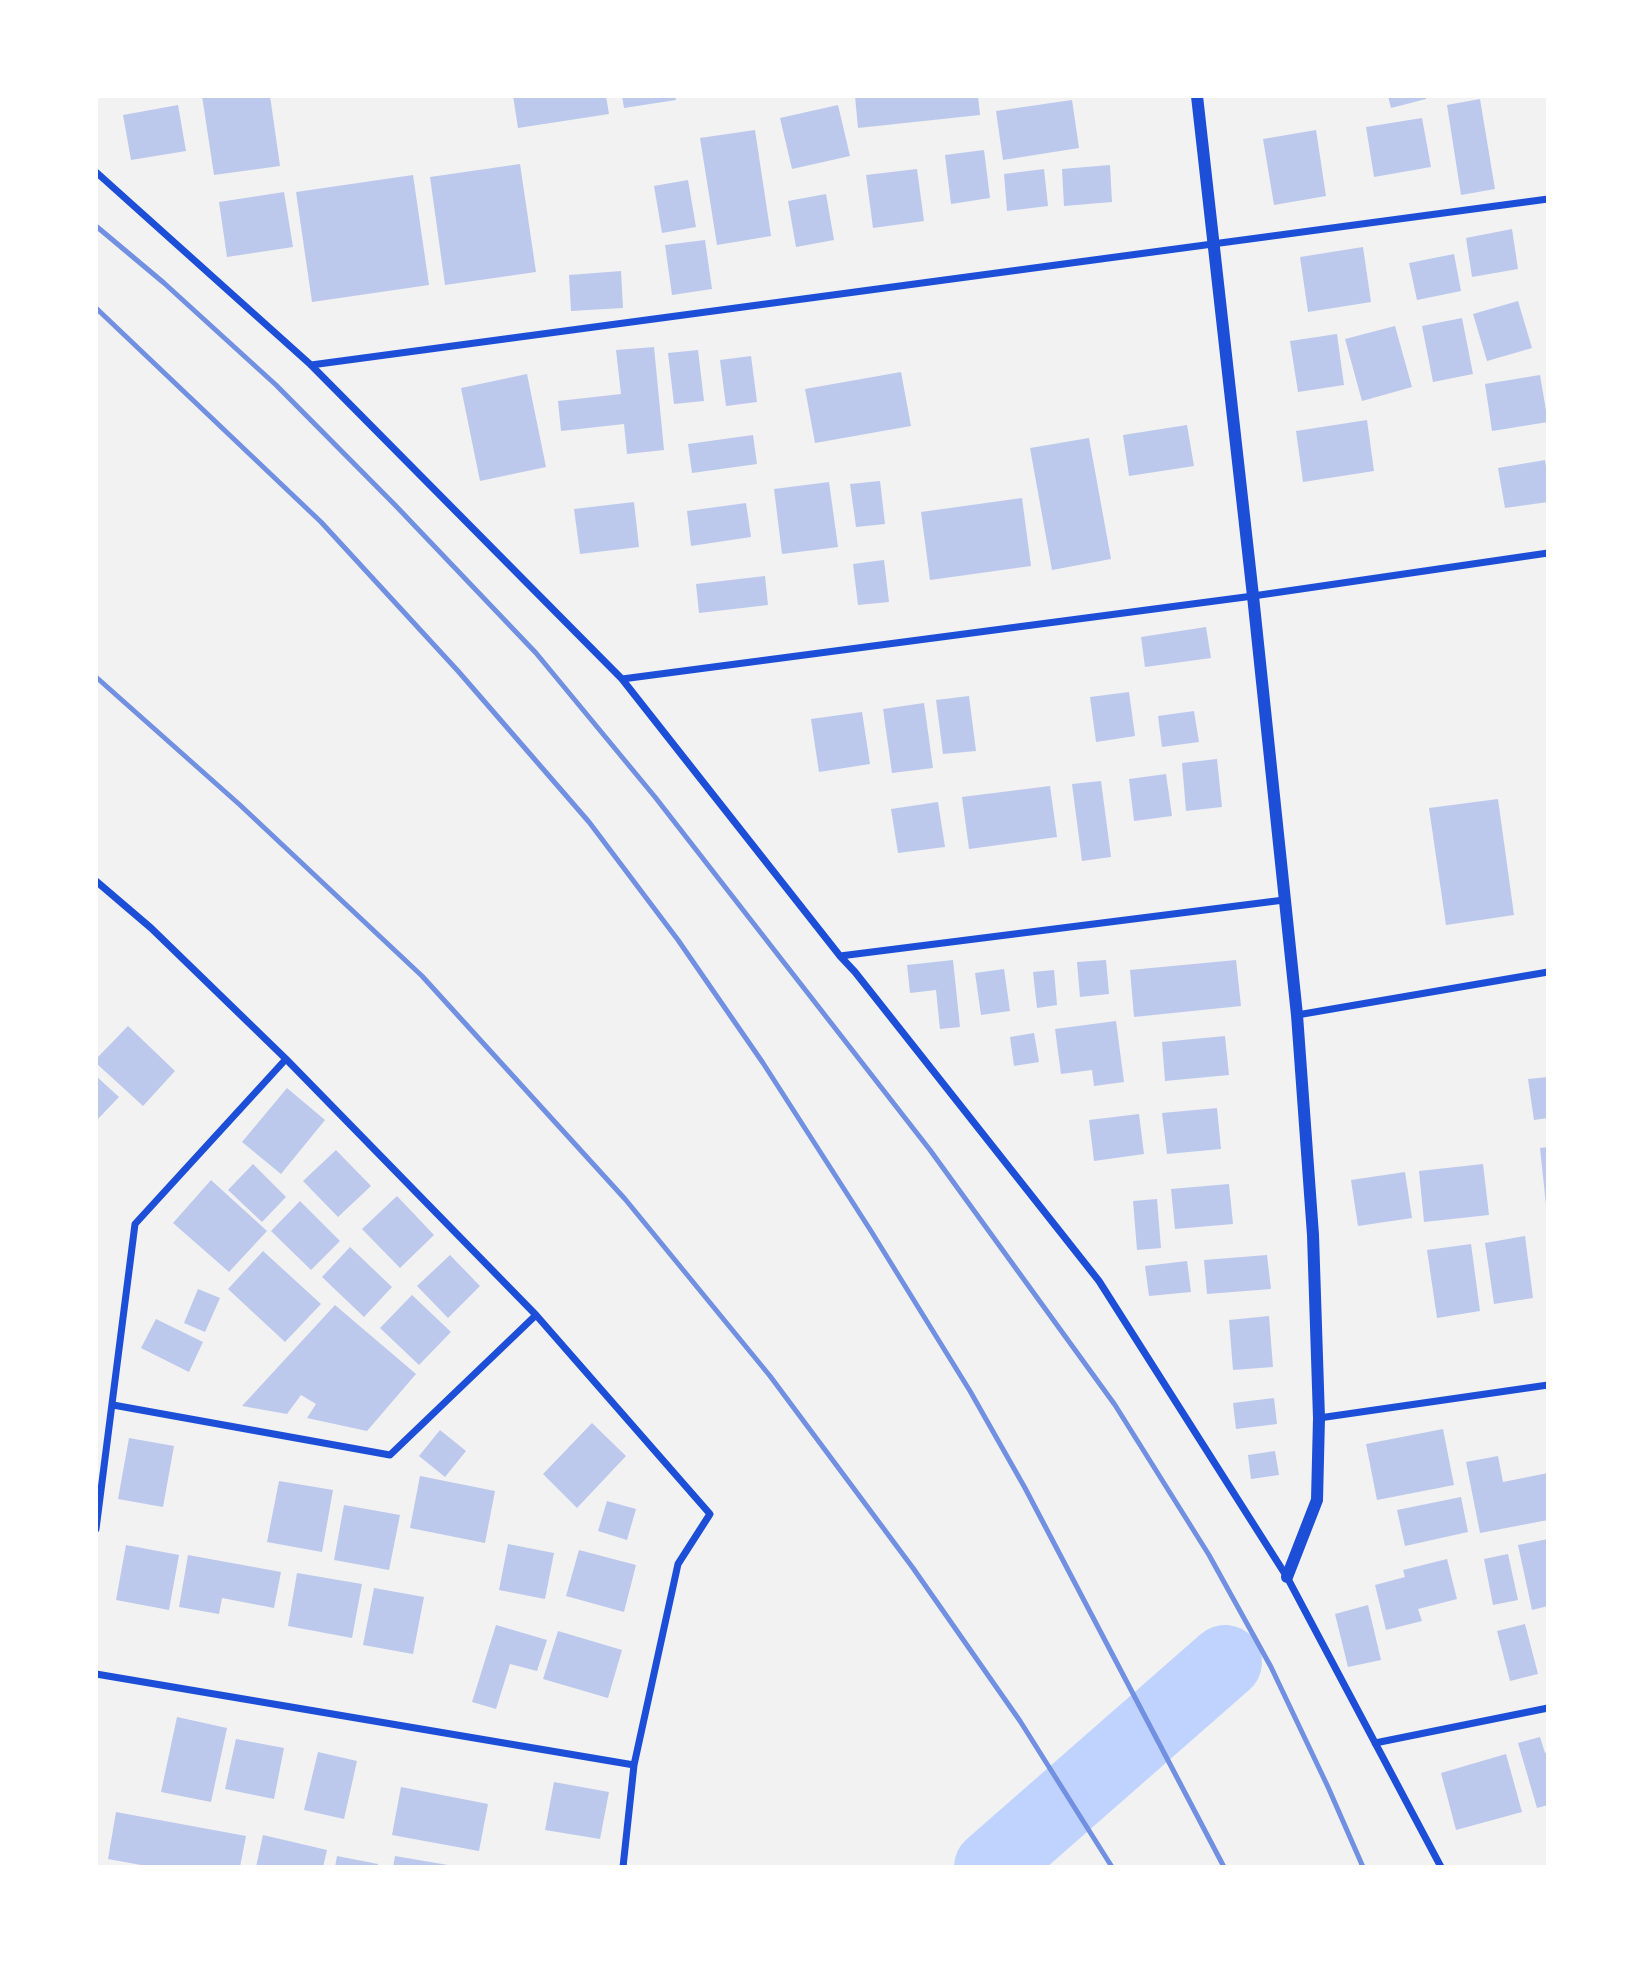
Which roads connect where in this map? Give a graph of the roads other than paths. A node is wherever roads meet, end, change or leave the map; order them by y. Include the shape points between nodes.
1 (1197, 96) edge
2 (96, 172) edge
3 (1548, 199) edge
4 (1213, 243) junction
5 (312, 365) junction
6 (1548, 553) edge
7 (1253, 596) junction
8 (622, 679) junction
9 (96, 881) edge
10 (1284, 900) junction
11 (840, 956) junction
12 (1548, 971) edge
13 (1297, 1015) junction
14 (286, 1059) junction
15 (536, 1315) junction
16 (1548, 1385) edge
17 (113, 1405) junction
18 (1319, 1418) junction
19 (96, 1529) edge
20 (1287, 1577) junction
21 (96, 1674) edge
22 (1548, 1708) edge
23 (1376, 1743) junction
24 (635, 1765) junction
25 (623, 1867) edge
26 (1441, 1867) edge

1 - 4 street
2 - 5 street
3 - 4 street
4 - 5 street
4 - 7 street
5 - 8 street
6 - 7 street
7 - 8 street
7 - 10 street
8 - 11 street
9 - 14 street
10 - 11 street
10 - 13 street
11 - 20 street via 1099,1281
12 - 13 street
13 - 18 street via 1313,1234
14 - 15 street
14 - 17 street via 135,1224
15 - 17 street via 390,1455
15 - 24 street via 710,1514 678,1564
16 - 18 street
17 - 19 street
18 - 20 street via 1317,1500
20 - 23 street
21 - 24 street
22 - 23 street
23 - 26 street
24 - 25 street

